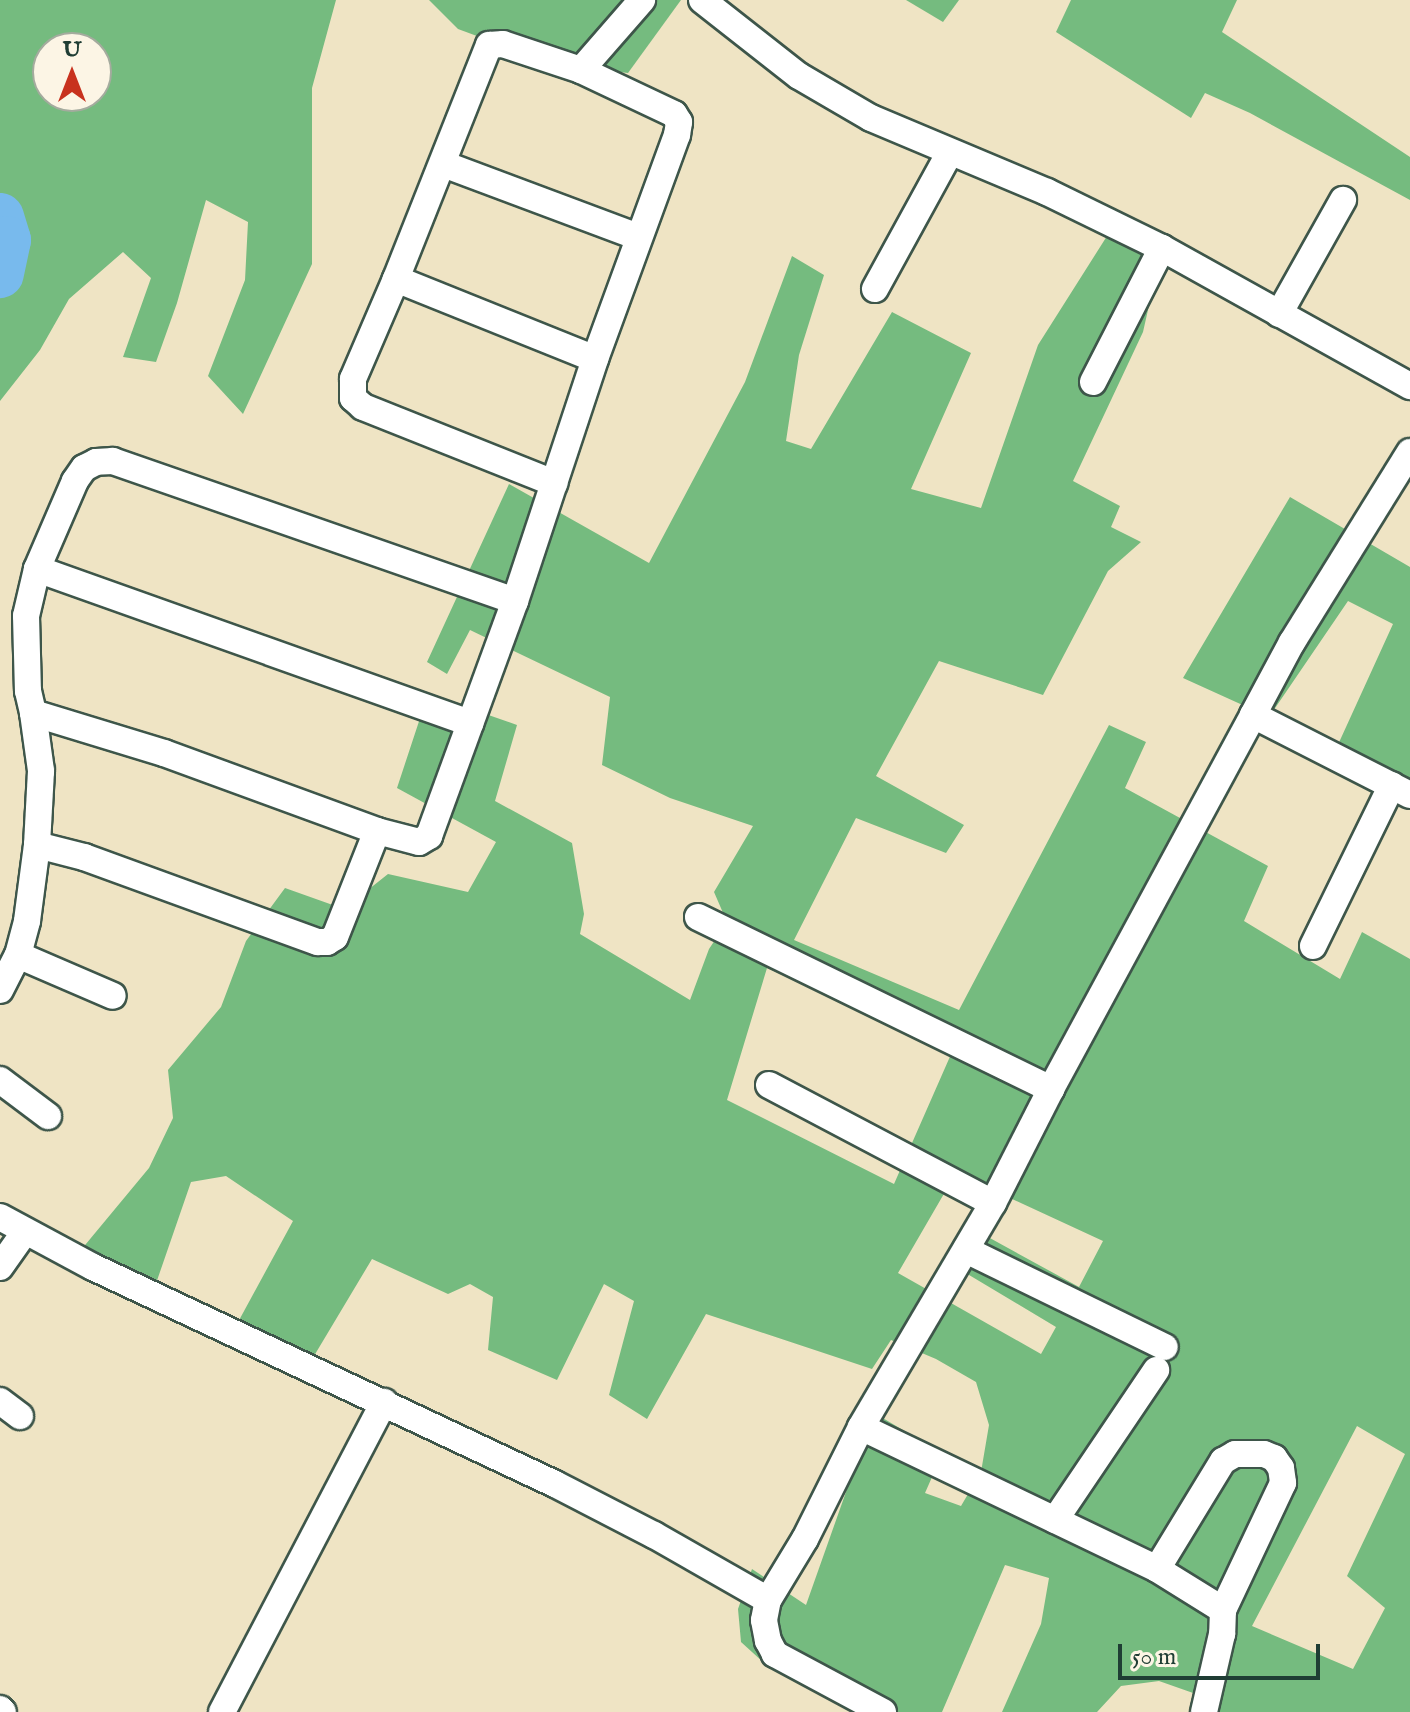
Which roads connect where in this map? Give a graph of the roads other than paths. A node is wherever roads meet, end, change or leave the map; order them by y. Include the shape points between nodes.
1 (642, 0) edge
2 (702, 0) edge
3 (581, 70) junction
4 (950, 152) junction
5 (443, 164) junction
6 (1343, 200) dead end
7 (638, 237) junction
8 (1162, 248) junction
9 (396, 279) junction
10 (875, 289) dead end
11 (1279, 314) junction
12 (595, 359) junction
13 (1093, 382) dead end
14 (1410, 386) edge
15 (1410, 452) edge
16 (554, 483) junction
17 (37, 569) junction
18 (515, 601) junction
19 (33, 713) junction
20 (1253, 715) junction
21 (470, 723) junction
22 (1401, 790) edge
23 (377, 831) junction
24 (37, 845) junction
25 (698, 917) dead end
26 (1313, 946) dead end
27 (18, 955) junction
28 (0, 990) edge
29 (113, 996) dead end
30 (0, 1080) edge
31 (769, 1085) dead end
32 (1051, 1089) junction
33 (48, 1116) dead end
34 (993, 1203) junction
35 (0, 1217) edge
36 (24, 1233) junction
37 (966, 1250) junction
38 (0, 1267) edge
39 (384, 1402) junction
40 (861, 1427) junction
41 (1055, 1520) junction
42 (1157, 1569) junction
43 (768, 1600) junction
44 (1223, 1610) junction
45 (222, 1712) edge
46 (883, 1712) edge
47 (1204, 1712) edge

1 - 3 street
2 - 4 street via 799,76 871,118
3 - 5 street via 503,44 489,45
3 - 7 street via 674,114 679,122
4 - 8 street
4 - 10 street
5 - 7 street
5 - 9 street
6 - 11 street
7 - 12 street
8 - 11 street
8 - 13 street
9 - 12 street
9 - 16 street via 353,379 353,398 363,407
11 - 14 street
12 - 16 street
15 - 20 street
16 - 18 street
17 - 18 street via 79,474 96,462 113,461
17 - 19 street via 26,616
17 - 21 street
18 - 21 street
19 - 23 street via 164,753
19 - 24 street via 41,771
20 - 22 street
20 - 32 street
21 - 23 street via 429,836 419,842
22 - 26 street
23 - 24 street via 335,937 327,942
24 - 27 street via 32,900
25 - 32 street
27 - 28 street
27 - 29 street
30 - 33 street
31 - 34 street
32 - 34 street
34 - 37 street
35 - 36 street
36 - 38 street
36 - 39 street
37 - 40 street
37 - 41 street via 1160,1358
39 - 43 street via 640,1527
39 - 45 street
40 - 41 street
40 - 43 street
41 - 42 street
42 - 44 street
42 - 44 street via 1223,1461 1235,1454 1274,1458 1283,1483
43 - 46 street via 764,1620 775,1654
44 - 47 street

